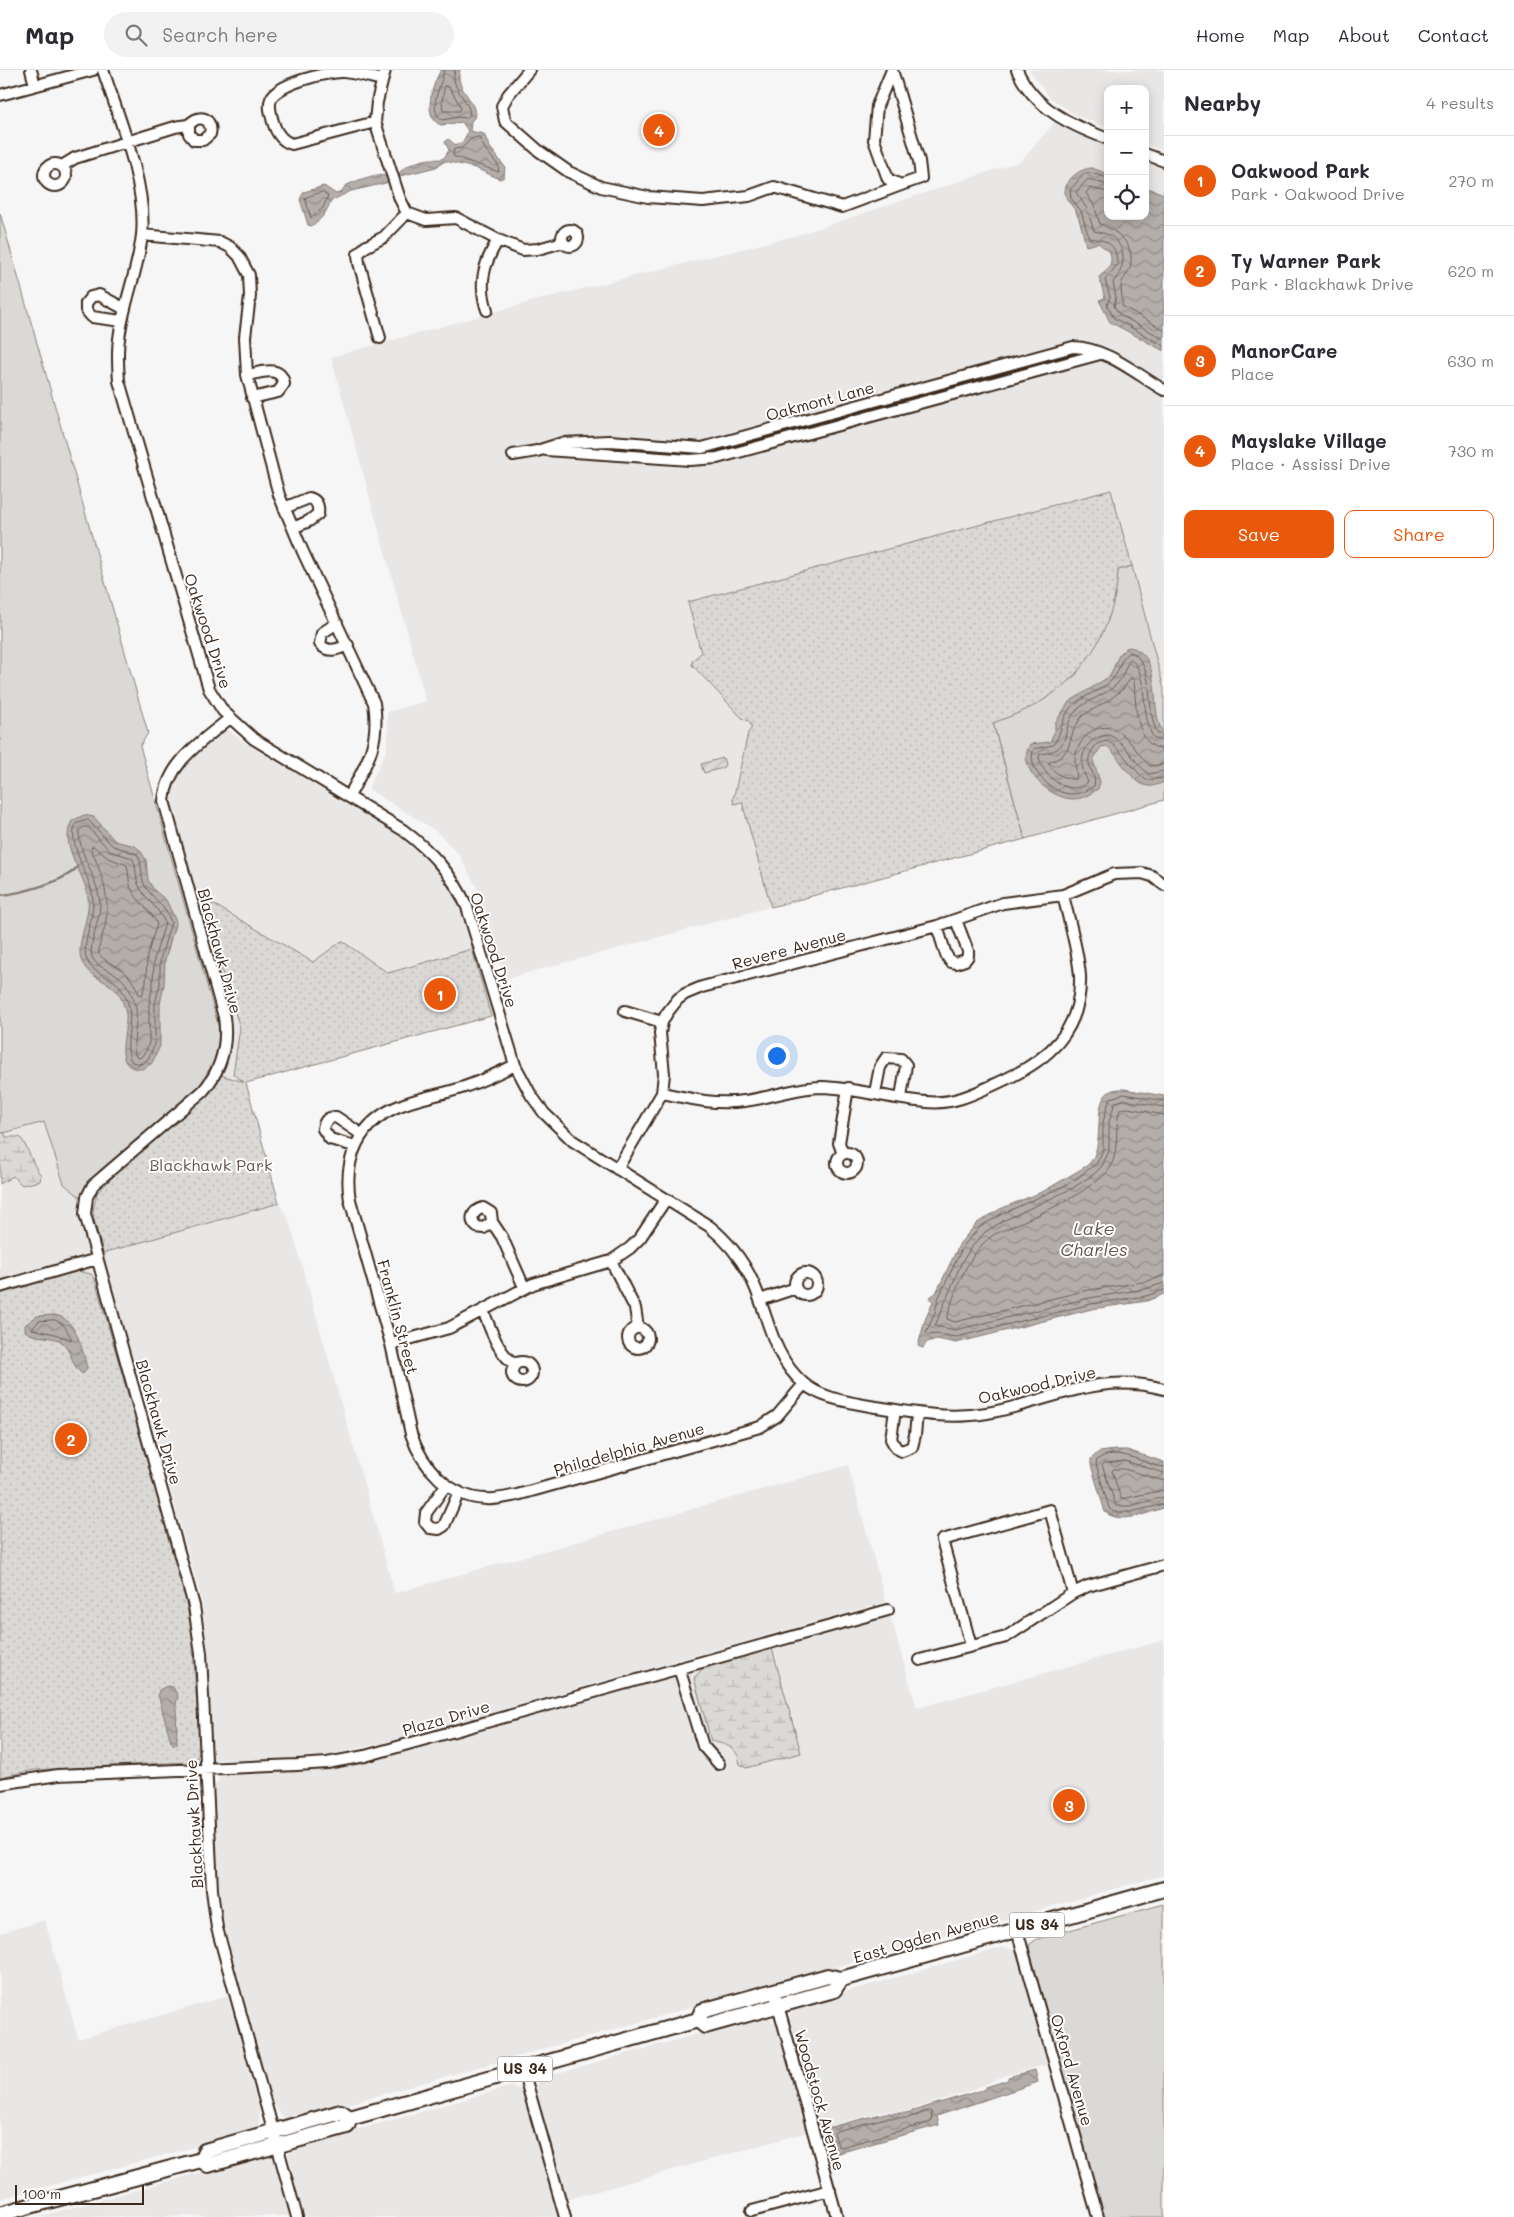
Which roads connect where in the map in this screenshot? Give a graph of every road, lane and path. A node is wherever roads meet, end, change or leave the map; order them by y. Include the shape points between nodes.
1 (31, 70) edge
2 (93, 70) edge
3 (103, 70) edge
4 (529, 70) edge
5 (892, 70) edge
6 (1017, 70) edge
7 (383, 75) edge
8 (35, 85) junction
9 (0, 95) edge
10 (376, 122) junction
11 (189, 125) dead end
12 (1104, 137) edge
13 (126, 142) junction
14 (1149, 155) edge
15 (1164, 161) edge
16 (62, 166) dead end
17 (901, 185) junction
18 (407, 213) junction
19 (142, 235) junction
20 (498, 240) junction
21 (563, 242) dead end
22 (125, 309) junction
23 (487, 310) dead end
24 (122, 321) junction
25 (380, 338) dead end
26 (247, 375) junction
27 (1164, 390) edge
28 (252, 398) junction
29 (513, 455) dead end
30 (284, 508) junction
31 (293, 528) junction
32 (337, 623) junction
33 (348, 645) junction
34 (230, 718) junction
35 (349, 796) junction
36 (1164, 885) edge
37 (1063, 895) junction
38 (956, 920) junction
39 (938, 926) junction
40 (625, 1011) dead end
41 (662, 1022) junction
42 (515, 1065) junction
43 (848, 1088) junction
44 (662, 1093) junction
45 (875, 1093) junction
46 (901, 1098) junction
47 (362, 1134) junction
48 (354, 1146) junction
49 (843, 1154) dead end
50 (617, 1169) junction
51 (666, 1199) junction
52 (492, 1222) dead end
53 (97, 1260) junction
54 (611, 1261) junction
55 (0, 1287) edge
56 (524, 1287) junction
57 (796, 1288) dead end
58 (760, 1300) junction
59 (483, 1311) junction
60 (638, 1328) dead end
61 (390, 1344) junction
62 (515, 1364) dead end
63 (804, 1384) junction
64 (1164, 1389) edge
65 (894, 1410) junction
66 (917, 1414) junction
67 (446, 1485) junction
68 (459, 1492) junction
69 (1164, 1565) edge
70 (1073, 1593) junction
71 (888, 1610) dead end
72 (971, 1646) junction
73 (920, 1660) dead end
74 (679, 1668) junction
75 (720, 1764) dead end
76 (206, 1769) junction
77 (0, 1784) edge
78 (1164, 1889) edge
79 (1017, 1930) junction
80 (841, 1979) junction
81 (774, 1991) junction
82 (778, 2005) junction
83 (698, 2020) junction
84 (523, 2070) junction
85 (350, 2118) junction
86 (271, 2131) junction
87 (276, 2146) junction
88 (201, 2160) junction
89 (830, 2190) junction
90 (752, 2211) dead end
91 (26, 2212) edge
92 (0, 2214) edge
93 (296, 2217) edge
94 (565, 2217) edge
95 (837, 2217) edge
96 (1098, 2217) edge

1 - 8 street
2 - 8 street
3 - 13 street, Oakwood Drive
4 - 17 street via 502,106 505,121 569,172 601,187 648,197 703,201 749,196 774,187 842,207
5 - 17 street via 877,106 874,140 888,179
5 - 17 street via 921,178
6 - 12 street via 1031,95 1058,116
7 - 10 street
7 - 10 street via 330,74 286,86 274,93 270,104 275,128 282,139 292,144
8 - 9 street
10 - 18 street
11 - 13 street
13 - 16 street via 75,158
13 - 19 street, Oakwood Drive via 141,200
14 - 15 street
18 - 20 street via 426,220 456,218
18 - 25 street via 384,237 365,246 358,254
19 - 22 street, Oakwood Drive
19 - 26 street via 220,242 239,256 250,283
20 - 21 street via 530,251
20 - 23 street via 484,268 482,291
22 - 24 street, Oakwood Drive
22 - 24 street via 99,295 86,302 86,310 92,317
24 - 34 street, Oakwood Drive via 118,354 122,393 203,675 215,701
26 - 28 street
26 - 28 street via 272,371 283,379 284,384 278,392
27 - 29 street, Oakmont Lane via 1091,349 1066,349 702,448 610,441 562,443
28 - 30 street
30 - 31 street
30 - 31 street via 309,498 318,505 315,517
31 - 32 street
32 - 33 street
32 - 33 street via 322,633 320,644 325,650
33 - 35 street via 374,703 377,729 371,755
34 - 35 street, Oakwood Drive via 272,751
34 - 53 street, Blackhawk Drive via 176,766 169,778 164,801 224,1017 221,1061 212,1081 203,1091 89,1191 85,1214
35 - 42 street, Oakwood Drive via 425,847 455,883 467,907
36 - 37 street, Revere Avenue via 1152,876 1132,872 1114,874
37 - 38 street, Revere Avenue via 1003,903
37 - 46 street via 1080,977 1075,1012 1062,1038 1032,1067 964,1098 927,1102
38 - 39 street, Revere Avenue
38 - 39 street via 968,951 968,956 960,963 949,959
39 - 41 street, Revere Avenue via 694,990 672,1006
40 - 41 street
41 - 44 street
42 - 47 street via 471,1084 397,1107 380,1116
42 - 50 street, Oakwood Drive via 531,1095 556,1126
43 - 44 street via 808,1088 719,1103
43 - 45 street
43 - 49 street via 840,1142
44 - 50 street
45 - 46 street
45 - 46 street via 880,1067 886,1058 901,1059 906,1065
47 - 48 street
47 - 48 street via 336,1117 324,1124 323,1129 330,1139
48 - 61 street, Franklin Street via 348,1180 350,1200
50 - 51 street, Oakwood Drive
51 - 54 street via 640,1238
51 - 58 street, Oakwood Drive via 710,1226 734,1249
52 - 56 street
53 - 55 street
53 - 76 street, Blackhawk Drive via 194,1606 201,1653
54 - 56 street
54 - 60 street via 635,1308
56 - 59 street
57 - 58 street
58 - 63 street, Oakwood Drive via 778,1351
59 - 61 street via 449,1328
59 - 62 street via 500,1348
61 - 67 street, Franklin Street via 415,1445 426,1465
63 - 65 street, Oakwood Drive via 838,1399
63 - 68 street, Philadelphia Avenue via 777,1416 751,1430 517,1495 487,1499
64 - 66 street, Oakwood Drive via 1134,1383 1100,1384 987,1413 943,1417
65 - 66 street, Oakwood Drive
65 - 66 street via 890,1439 902,1451 914,1442
67 - 68 street, Philadelphia Avenue
67 - 68 street via 426,1513 425,1522 430,1528 444,1526
69 - 70 street
70 - 72 street via 1006,1637
70 - 72 street via 1050,1510 942,1540
71 - 74 street, Plaza Drive
72 - 73 street
74 - 75 street via 703,1746
74 - 76 street, Plaza Drive via 365,1756 327,1763
76 - 77 street, Plaza Drive via 58,1775
76 - 86 street, Blackhawk Drive via 216,1928
78 - 79 main road, East Ogden Avenue / US 34
79 - 80 main road, East Ogden Avenue / US 34
79 - 96 street, Oxford Avenue
80 - 81 main road, East Ogden Avenue / US 34 via 828,1976
80 - 82 main road, East Ogden Avenue / US 34 via 834,1990
81 - 82 street, Woodstock Avenue
81 - 83 main road, East Ogden Avenue / US 34 via 702,2011
82 - 83 main road, East Ogden Avenue / US 34 via 705,2026
82 - 89 street, Woodstock Avenue
83 - 84 main road, East Ogden Avenue / US 34
84 - 85 main road, East Ogden Avenue / US 34
84 - 94 street
85 - 86 main road, East Ogden Avenue / US 34 via 341,2112
85 - 87 main road, East Ogden Avenue / US 34 via 347,2126
86 - 87 street, Blackhawk Drive
86 - 88 main road, East Ogden Avenue / US 34 via 205,2151
87 - 88 main road, East Ogden Avenue / US 34 via 208,2165
87 - 93 street, Blackhawk Drive
88 - 91 main road, East Ogden Avenue / US 34
89 - 90 street
89 - 95 street, Woodstock Avenue
91 - 92 main road, East Ogden Avenue / US 34

